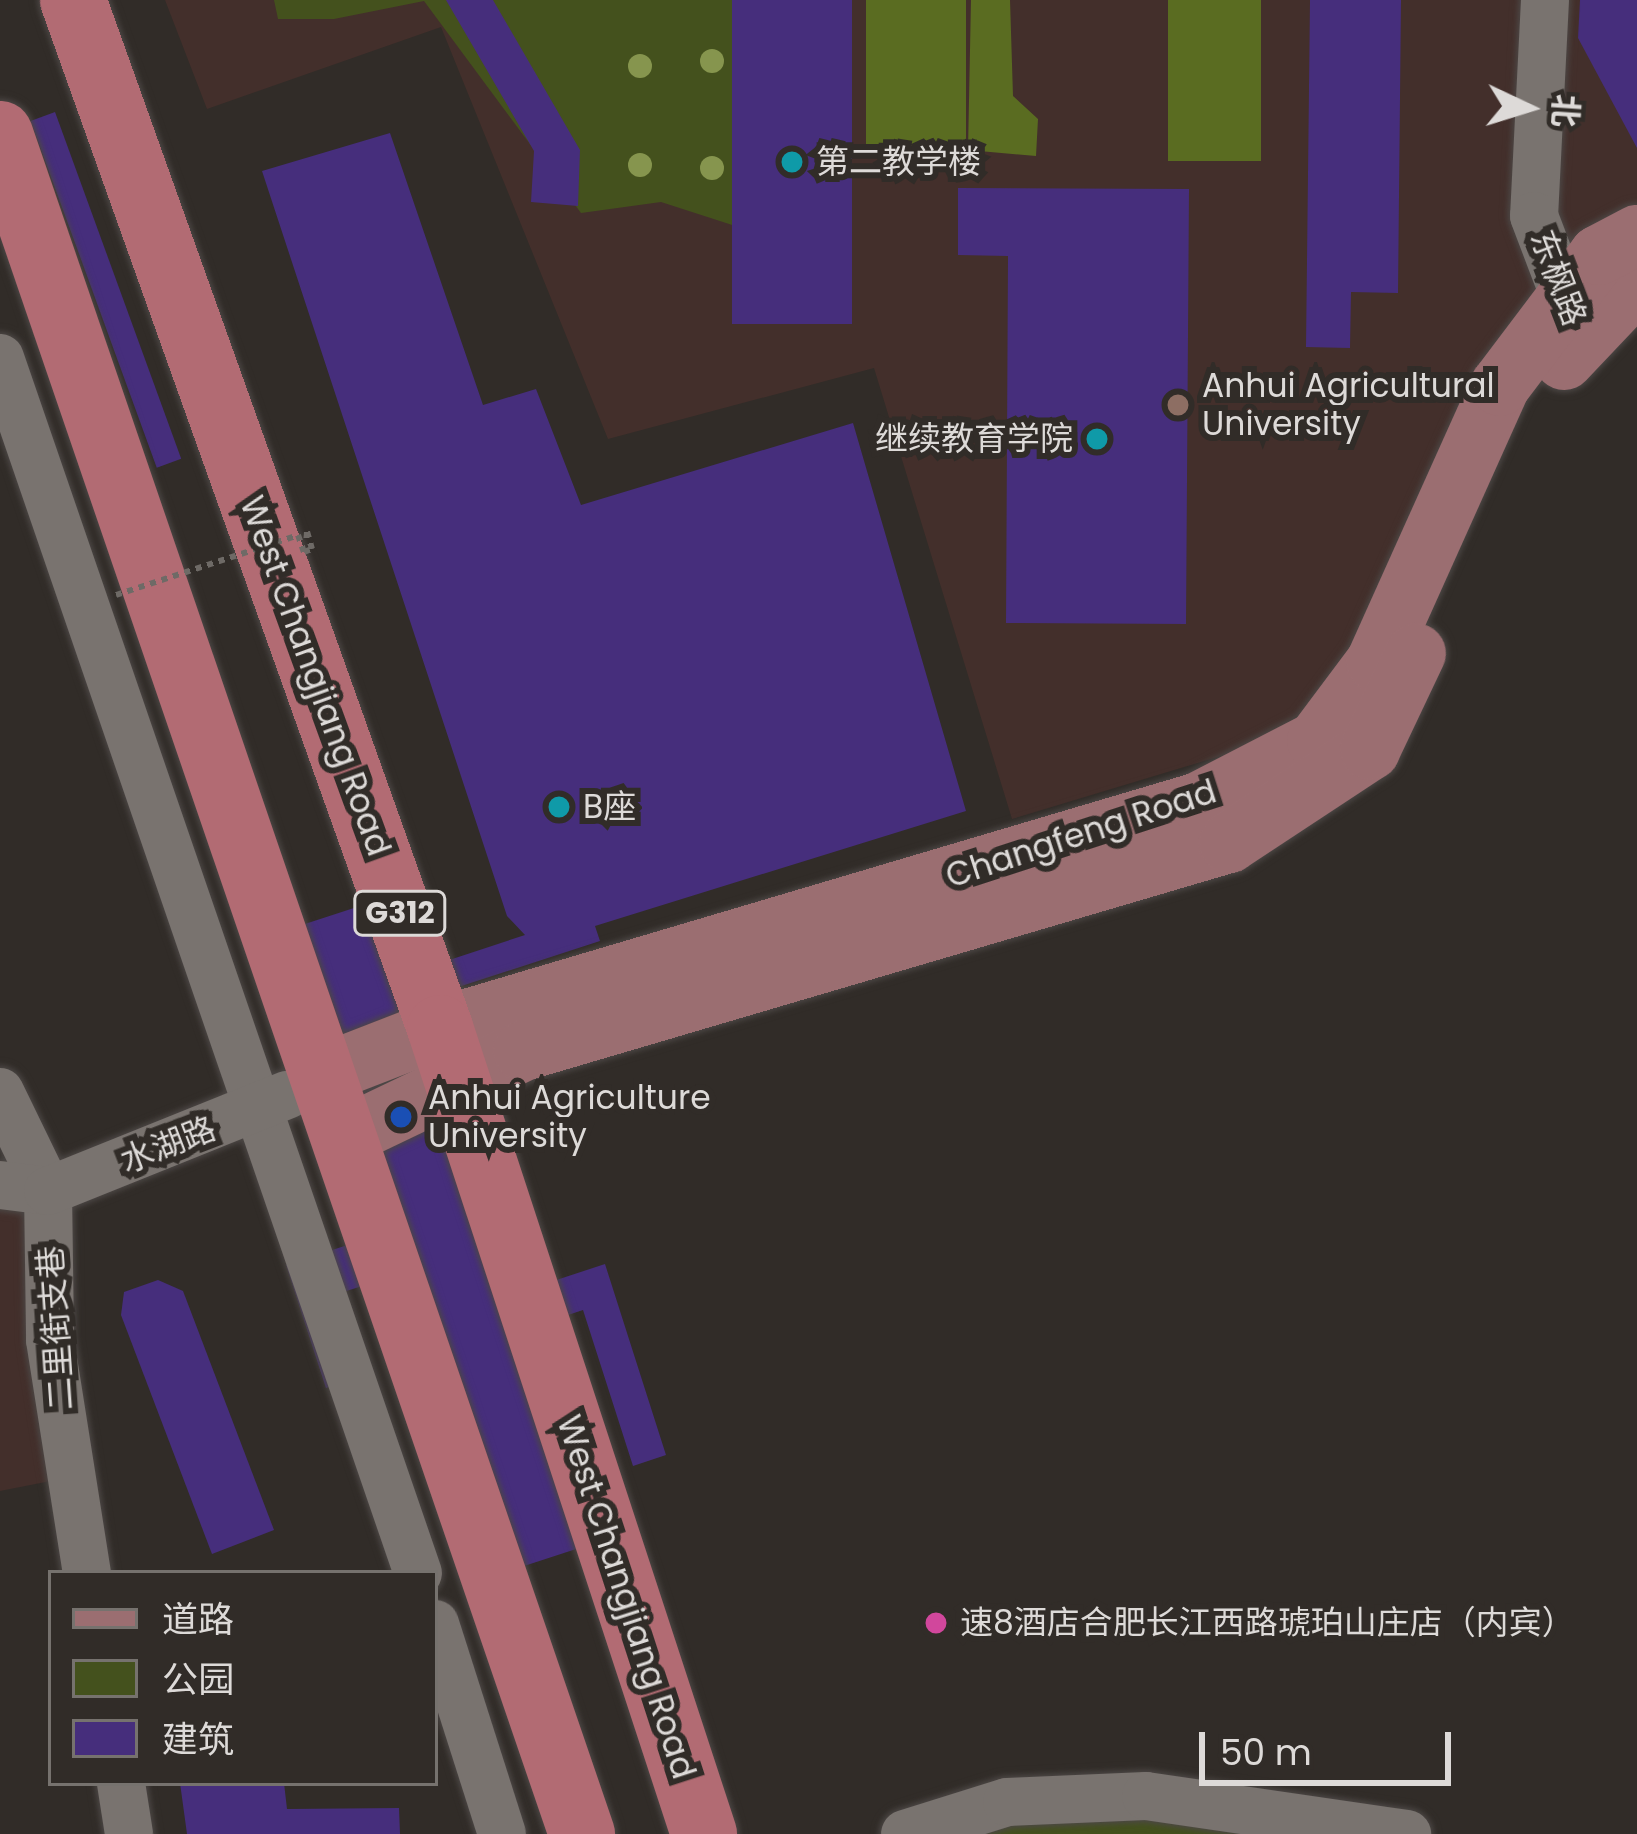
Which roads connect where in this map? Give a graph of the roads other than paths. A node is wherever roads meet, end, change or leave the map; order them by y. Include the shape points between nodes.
1 (73, 0) edge
2 (102, 0) edge
3 (1545, 0) edge
4 (0, 134) edge
5 (1637, 235) edge
6 (1637, 283) edge
7 (1573, 321) junction
8 (0, 358) edge
9 (457, 1052) junction
10 (328, 1072) junction
11 (0, 1092) edge
12 (262, 1108) junction
13 (348, 1135) junction
14 (0, 1185) edge
15 (48, 1191) junction
16 (87, 1570) edge
17 (417, 1570) edge
18 (438, 1633) edge
19 (121, 1786) edge
20 (129, 1834) edge
21 (502, 1834) edge
22 (582, 1834) edge
23 (704, 1834) edge
24 (725, 1834) edge
25 (905, 1834) edge
26 (1408, 1834) edge

1 - 9 highway, West Changjiang Road / G312
2 - 9 street
3 - 7 street, 东枫路 via 1534,216
4 - 10 highway
5 - 7 main road, Changfeng Road via 1599,256
6 - 7 main road, Changfeng Road
7 - 9 main road, Changfeng Road via 1370,750 1229,843 523,1051
8 - 12 street
9 - 10 main road, Changfeng Road
9 - 13 main road, Changfeng Road
9 - 23 highway, West Changjiang Road / G312
9 - 24 street
10 - 12 street, 水湖路
10 - 13 highway
11 - 15 street, 二里街支巷
12 - 15 street, 水湖路
12 - 17 street
13 - 22 highway
14 - 15 street, 水湖路
15 - 16 street, 二里街支巷 via 50,1340
18 - 21 street
19 - 20 street
25 - 26 street via 1007,1802 1147,1796

